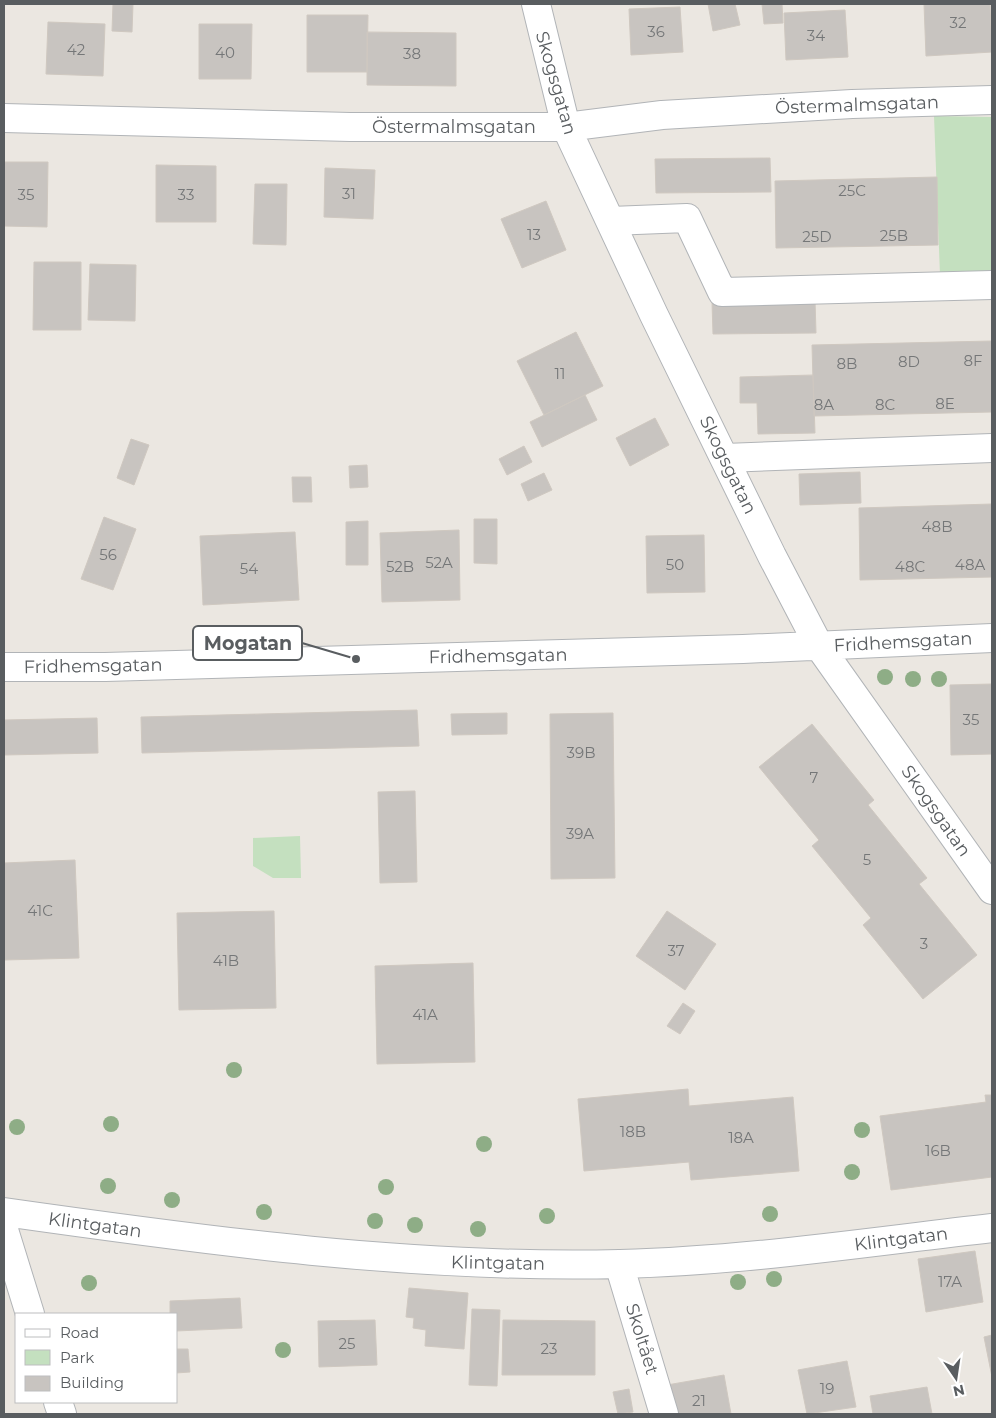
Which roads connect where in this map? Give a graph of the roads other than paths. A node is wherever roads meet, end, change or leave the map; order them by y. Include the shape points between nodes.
1 (536, 4) edge
2 (992, 100) edge
3 (4, 118) edge
4 (566, 127) junction
5 (611, 221) junction
6 (992, 285) edge
7 (992, 448) edge
8 (725, 458) junction
9 (992, 638) edge
10 (819, 646) junction
11 (4, 667) edge
12 (992, 890) edge
13 (4, 1212) edge
14 (992, 1228) edge
15 (4, 1230) edge
16 (619, 1264) junction
17 (30, 1313) edge
18 (664, 1414) edge

1 - 4 street, Skogsgatan
2 - 4 street, Östermalmsgatan via 662,115
3 - 4 street, Östermalmsgatan
4 - 5 street, Skogsgatan
5 - 6 street via 687,218 722,292
5 - 8 street, Skogsgatan
7 - 8 street
8 - 10 street, Skogsgatan
9 - 10 street, Fridhemsgatan
10 - 11 street, Fridhemsgatan via 105,667
10 - 12 street, Skogsgatan
13 - 16 street, Klintgatan via 184,1238 389,1258 482,1264
14 - 16 street, Klintgatan via 725,1259
15 - 17 street
16 - 18 street, Skoltået

